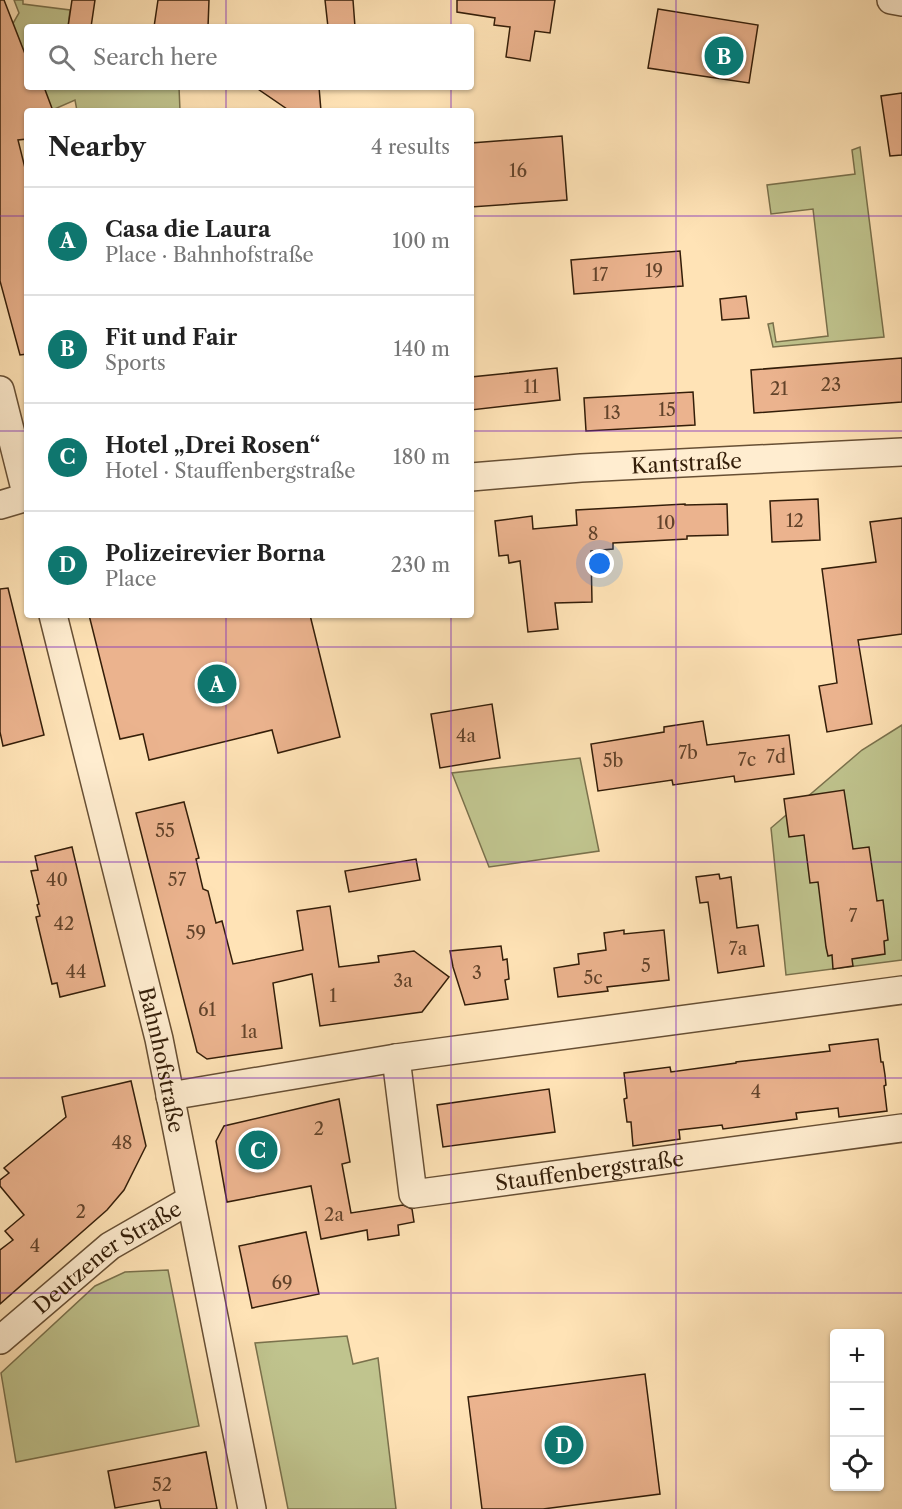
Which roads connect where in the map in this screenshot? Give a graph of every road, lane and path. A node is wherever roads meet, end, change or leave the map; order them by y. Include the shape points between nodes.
1 (891, 0) edge
2 (902, 2) edge
3 (0, 390) edge
4 (902, 452) edge
5 (474, 477) edge
6 (24, 485) edge
7 (24, 498) edge
8 (0, 505) edge
9 (54, 618) edge
10 (902, 990) edge
11 (396, 1058) junction
12 (170, 1096) junction
13 (902, 1128) edge
14 (190, 1200) junction
15 (0, 1340) edge
16 (252, 1509) edge

1 - 2 street
3 - 6 street
4 - 5 street, Kantstraße
7 - 8 street
9 - 12 street, Bahnhofstraße
10 - 11 street
11 - 12 street
11 - 13 street, Stauffenbergstraße via 413,1194
12 - 14 street, Bahnhofstraße
14 - 15 street, Deutzener Straße via 110,1246
14 - 16 street, Bahnhofstraße

